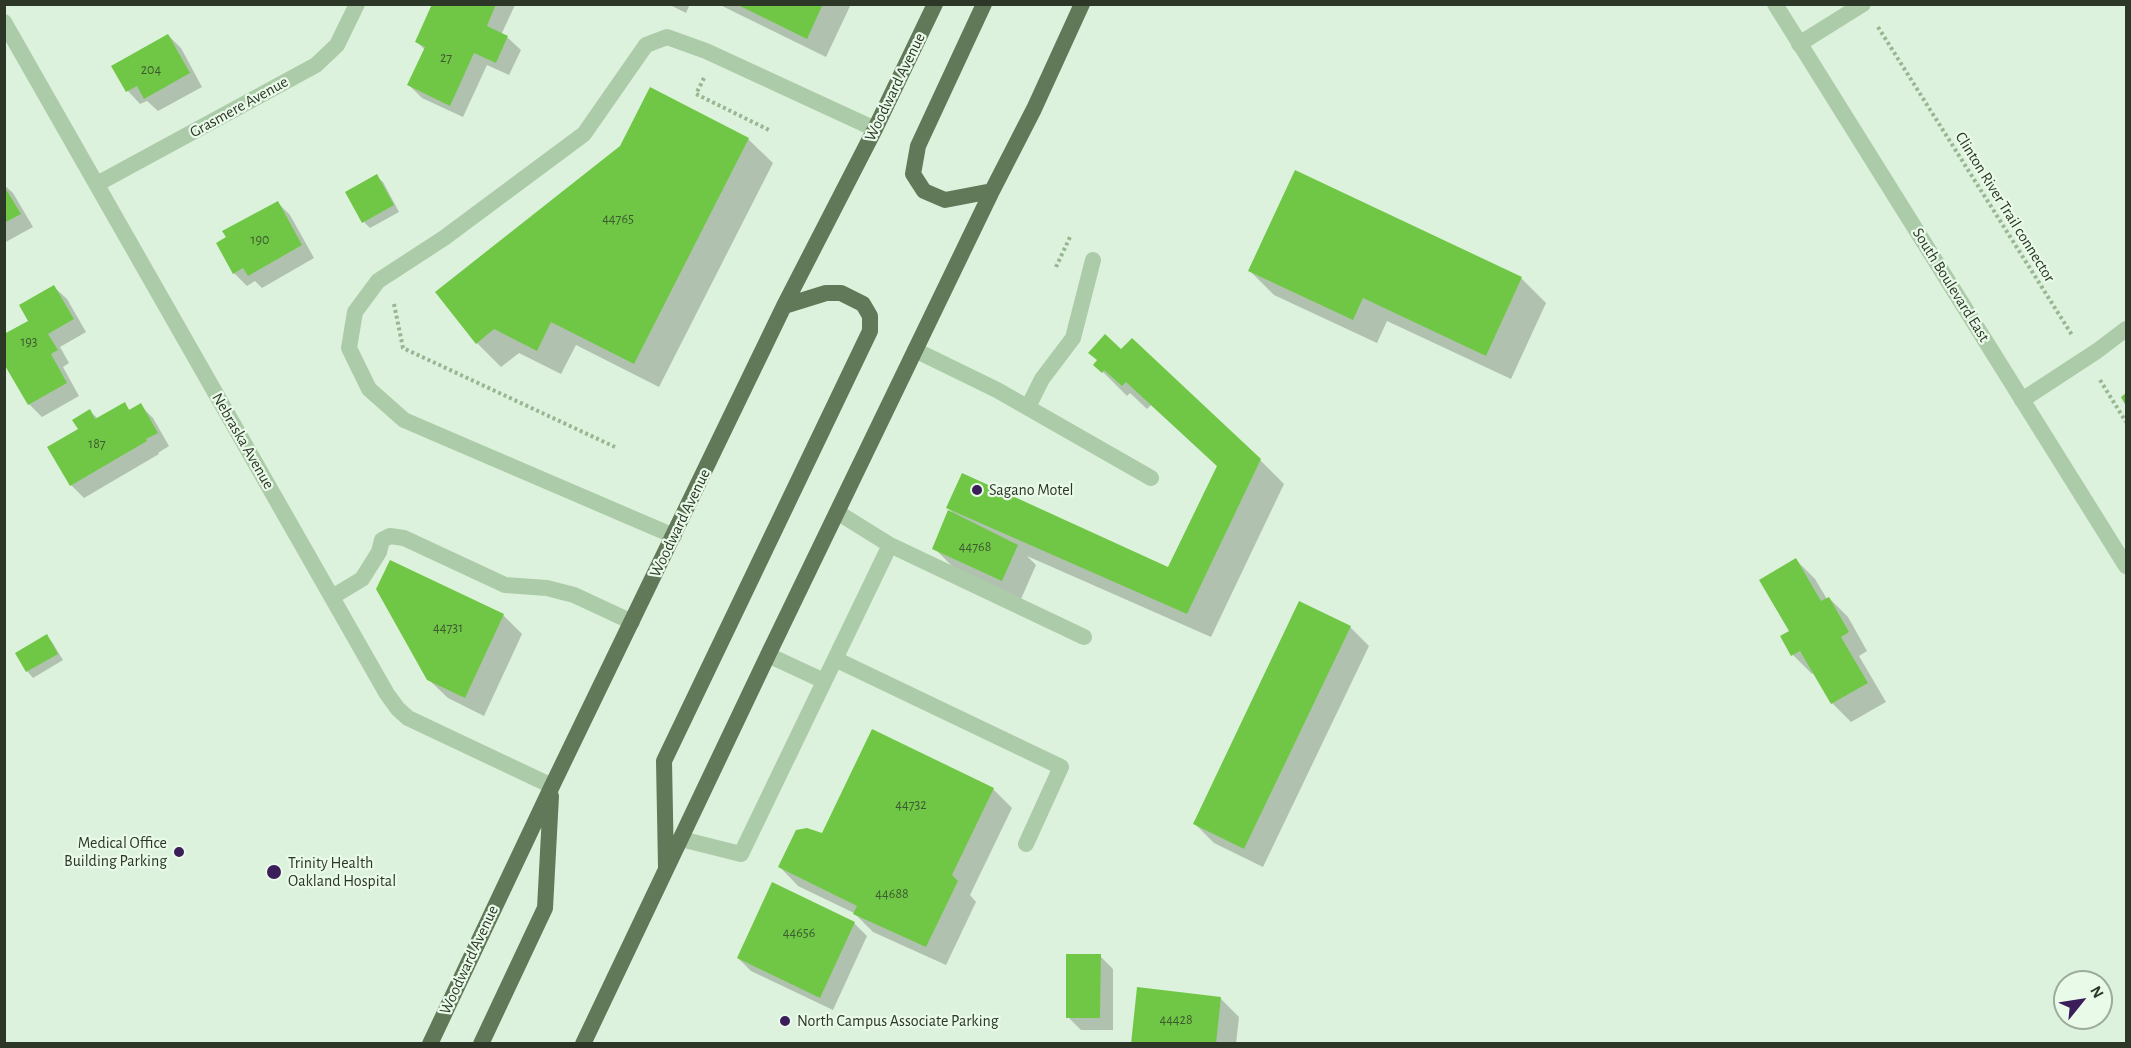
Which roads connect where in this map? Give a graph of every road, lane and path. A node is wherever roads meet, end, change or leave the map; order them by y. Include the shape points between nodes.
1 (357, 4) edge
2 (935, 4) edge
3 (984, 4) edge
4 (1082, 4) edge
5 (1775, 4) edge
6 (1863, 4) edge
7 (4, 22) edge
8 (1876, 25) dead end
9 (1799, 44) junction
10 (697, 72) dead end
11 (875, 129) junction
12 (771, 131) dead end
13 (97, 184) junction
14 (992, 191) junction
15 (1070, 237) dead end
16 (1093, 260) dead end
17 (1056, 267) dead end
18 (392, 297) dead end
19 (784, 306) junction
20 (2127, 329) edge
21 (915, 350) junction
22 (2086, 358) junction
23 (2022, 400) junction
24 (1028, 407) junction
25 (2127, 422) edge
26 (615, 447) dead end
27 (1151, 478) dead end
28 (837, 512) junction
29 (674, 536) junction
30 (890, 545) junction
31 (2127, 566) edge
32 (332, 597) junction
33 (632, 622) junction
34 (1084, 637) dead end
35 (768, 655) junction
36 (834, 659) junction
37 (824, 681) junction
38 (552, 786) junction
39 (681, 838) junction
40 (1026, 844) dead end
41 (666, 867) junction
42 (430, 1044) edge
43 (481, 1044) edge
44 (583, 1044) edge

1 - 13 street, Grasmere Avenue via 337,45 316,65
2 - 11 main road, Woodward Avenue
3 - 14 main road via 918,146 913,174 924,190 945,200
4 - 14 main road
5 - 9 street, South Boulevard East
6 - 9 street
7 - 13 street, Nebraska Avenue
8 - 22 path, Clinton River Trail connector
9 - 23 street, South Boulevard East
10 - 12 path via 705,76 696,94
11 - 19 main road, Woodward Avenue
11 - 29 street via 667,37 645,45 584,134 444,238 378,281 355,312 348,348 369,389 405,420
13 - 32 street, Nebraska Avenue
14 - 21 main road
15 - 17 path
16 - 24 street via 1073,338 1042,379
18 - 26 path via 403,348
19 - 29 main road, Woodward Avenue
19 - 41 main road via 826,293 841,293 863,304 870,316 870,331 664,761
20 - 22 street
21 - 24 street
21 - 28 main road
22 - 23 street
22 - 25 path, Clinton River Trail connector
23 - 31 street, South Boulevard East
24 - 27 street
28 - 30 street
28 - 35 main road
29 - 33 main road, Woodward Avenue
30 - 34 street
30 - 36 street
32 - 33 street via 362,579 382,540 390,536 404,538 505,585 547,588 574,595
32 - 38 street, Nebraska Avenue via 387,694 408,718
33 - 38 main road, Woodward Avenue
35 - 37 street
35 - 39 main road
36 - 37 street
36 - 40 street via 1060,766
37 - 39 street via 741,854
38 - 42 main road, Woodward Avenue
38 - 43 main road via 545,908
39 - 41 main road
41 - 44 main road

